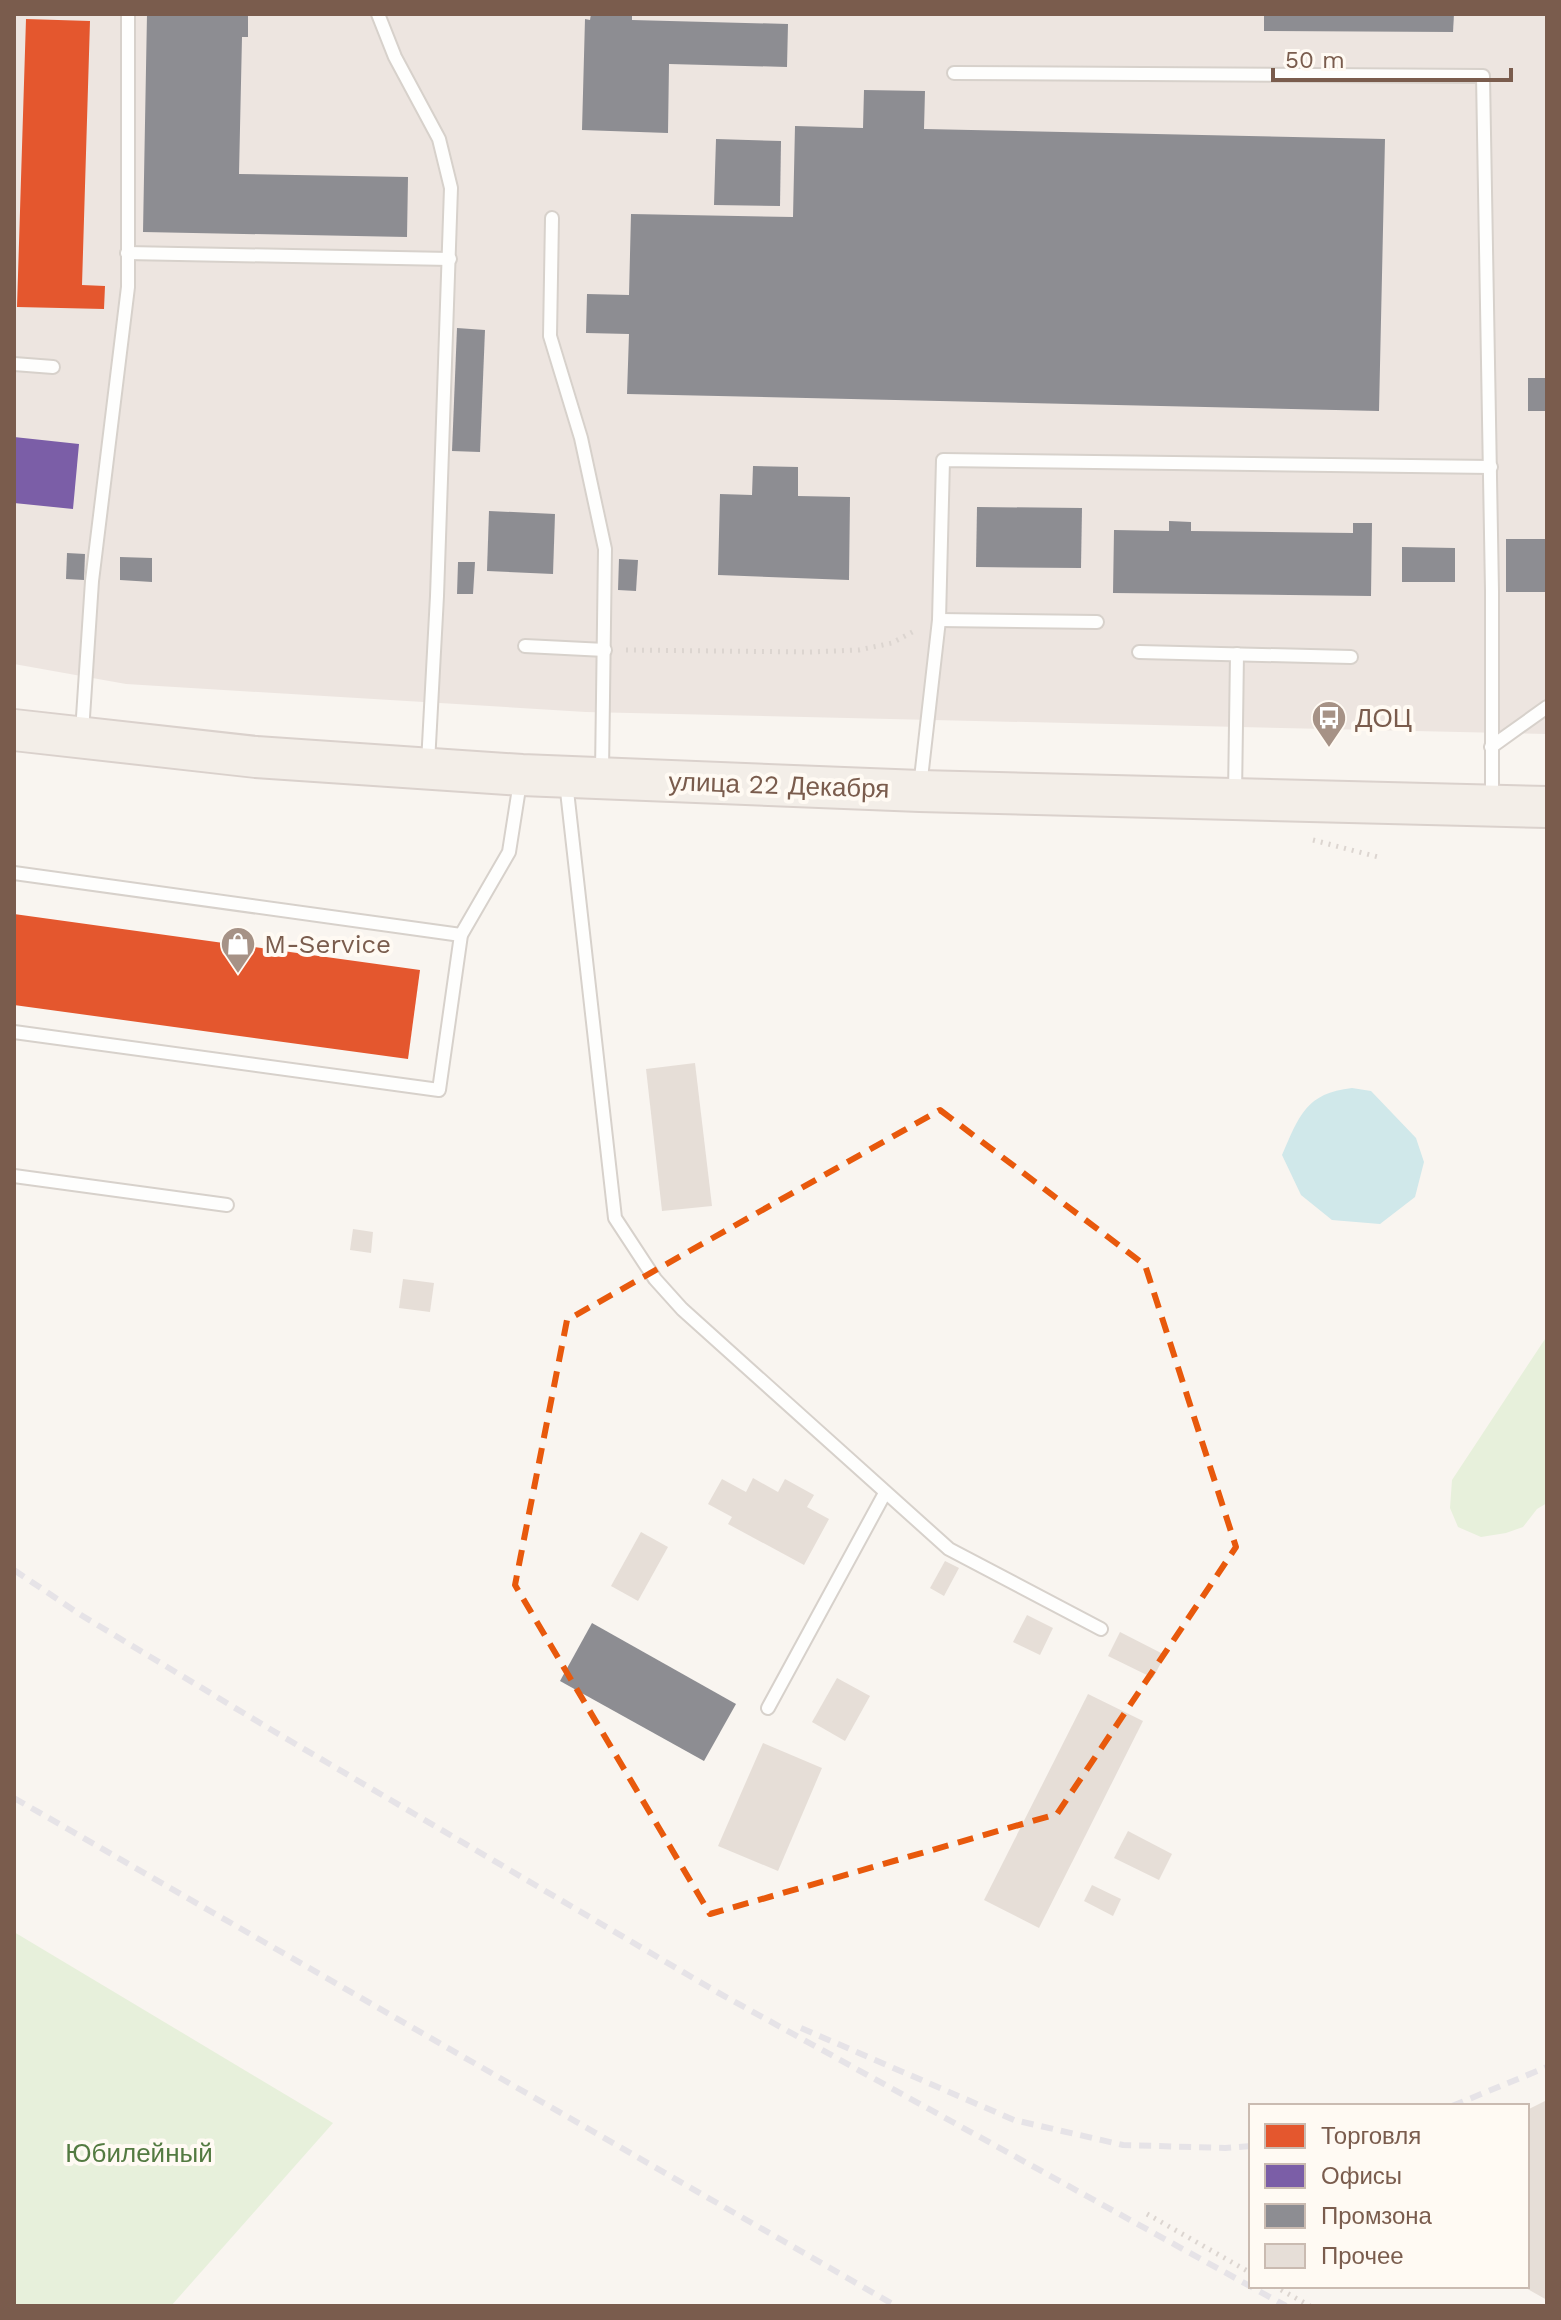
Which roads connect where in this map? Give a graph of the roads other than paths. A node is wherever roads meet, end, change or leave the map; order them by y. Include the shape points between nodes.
1 (128, 14) edge
2 (378, 14) edge
3 (954, 73) dead end
4 (552, 218) dead end
5 (127, 253) junction
6 (450, 259) junction
7 (14, 364) edge
8 (53, 367) dead end
9 (1491, 467) junction
10 (939, 620) junction
11 (1097, 622) dead end
12 (525, 646) dead end
13 (605, 650) junction
14 (1139, 652) dead end
15 (1237, 654) junction
16 (1351, 657) dead end
17 (1547, 707) edge
18 (14, 730) edge
19 (81, 739) junction
20 (1491, 747) junction
21 (427, 770) junction
22 (522, 775) junction
23 (583, 776) junction
24 (920, 791) junction
25 (1235, 800) junction
26 (1492, 805) junction
27 (1547, 807) edge
28 (14, 873) edge
29 (461, 935) junction
30 (14, 1032) edge
31 (14, 1176) edge
32 (227, 1205) dead end
33 (885, 1493) junction
34 (1101, 1629) dead end
35 (768, 1708) dead end

1 - 5 lane
2 - 6 lane via 439,139 451,188
3 - 9 lane via 1483,76
4 - 13 lane via 550,336 581,438 605,549
5 - 6 lane
5 - 19 lane via 128,287 92,581
6 - 21 lane
7 - 8 lane
9 - 10 lane via 943,460
9 - 20 lane
10 - 11 lane
10 - 24 lane
12 - 13 lane
13 - 23 lane
14 - 15 lane
15 - 16 lane
15 - 25 lane
17 - 20 lane
18 - 19 main road, улица 22 Декабря
19 - 21 main road, улица 22 Декабря
20 - 26 lane
21 - 22 main road, улица 22 Декабря
22 - 23 main road, улица 22 Декабря
22 - 29 lane via 509,852
23 - 24 main road, улица 22 Декабря
23 - 33 lane via 615,1218 682,1309
24 - 25 main road, улица 22 Декабря
25 - 26 main road, улица 22 Декабря
26 - 27 main road, улица 22 Декабря
28 - 29 lane
29 - 30 lane via 439,1090
31 - 32 lane
33 - 34 lane via 949,1549
33 - 35 lane

